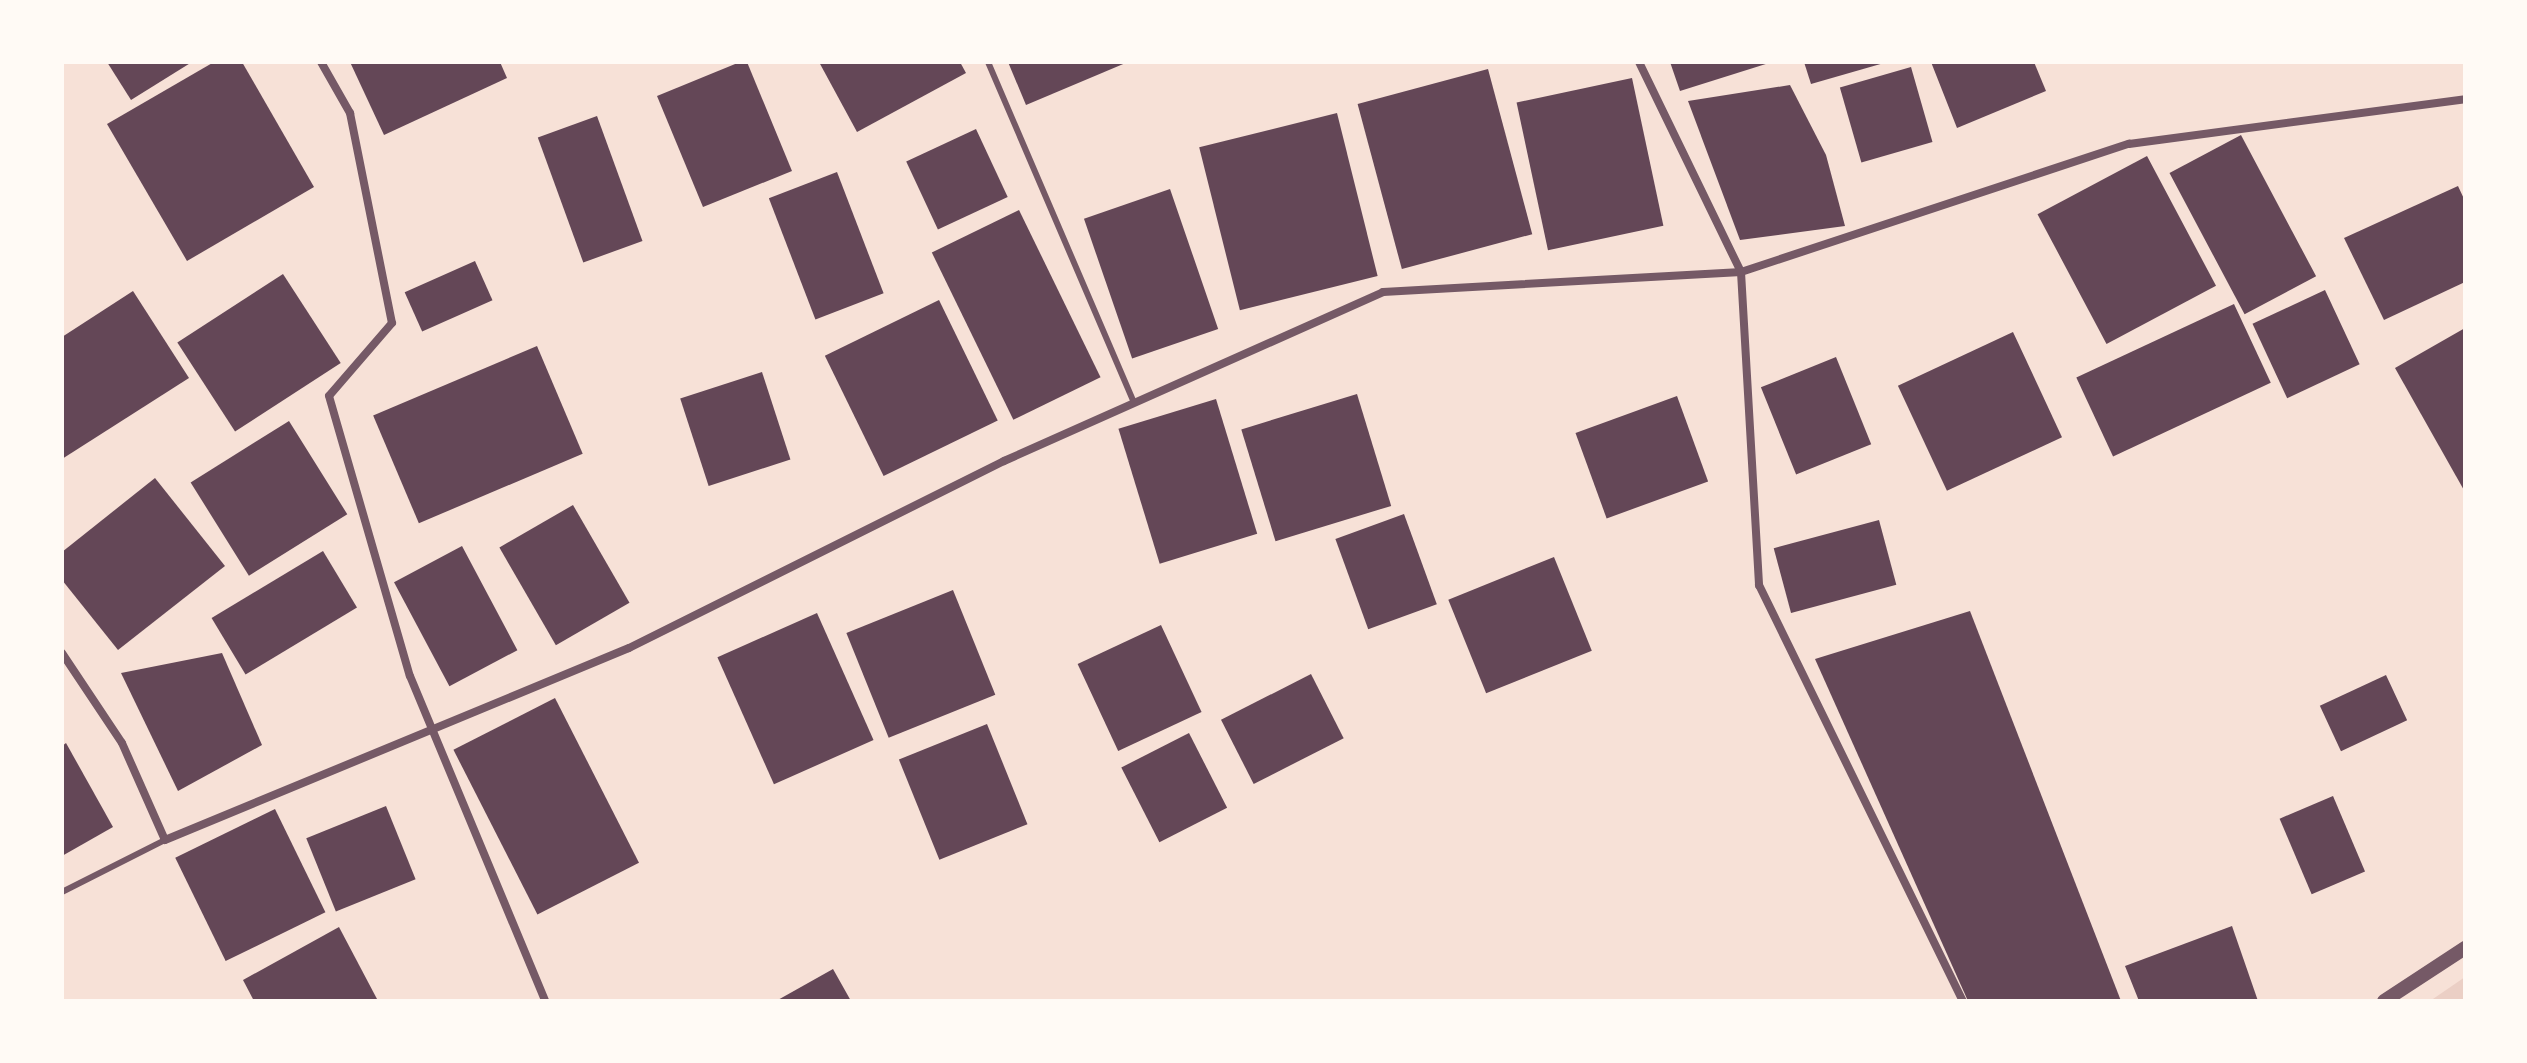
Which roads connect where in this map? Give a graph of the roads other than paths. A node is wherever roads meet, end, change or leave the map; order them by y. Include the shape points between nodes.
1 (321, 62) edge
2 (988, 62) edge
3 (1639, 62) edge
4 (2465, 99) edge
5 (1741, 272) junction
6 (1134, 403) junction
7 (62, 653) edge
8 (432, 733) junction
9 (165, 840) junction
10 (62, 892) edge
11 (2465, 948) edge
12 (545, 1001) edge
13 (1963, 1001) edge
14 (2384, 1001) edge

1 - 8 street via 350,113 392,323 329,396
2 - 6 lane
3 - 5 street
4 - 5 street via 2129,144
5 - 6 street via 1383,292
5 - 13 street via 1759,585
6 - 8 street via 1004,461 629,648
7 - 9 street via 122,743
8 - 9 street
8 - 12 street
9 - 10 lane
11 - 14 street

